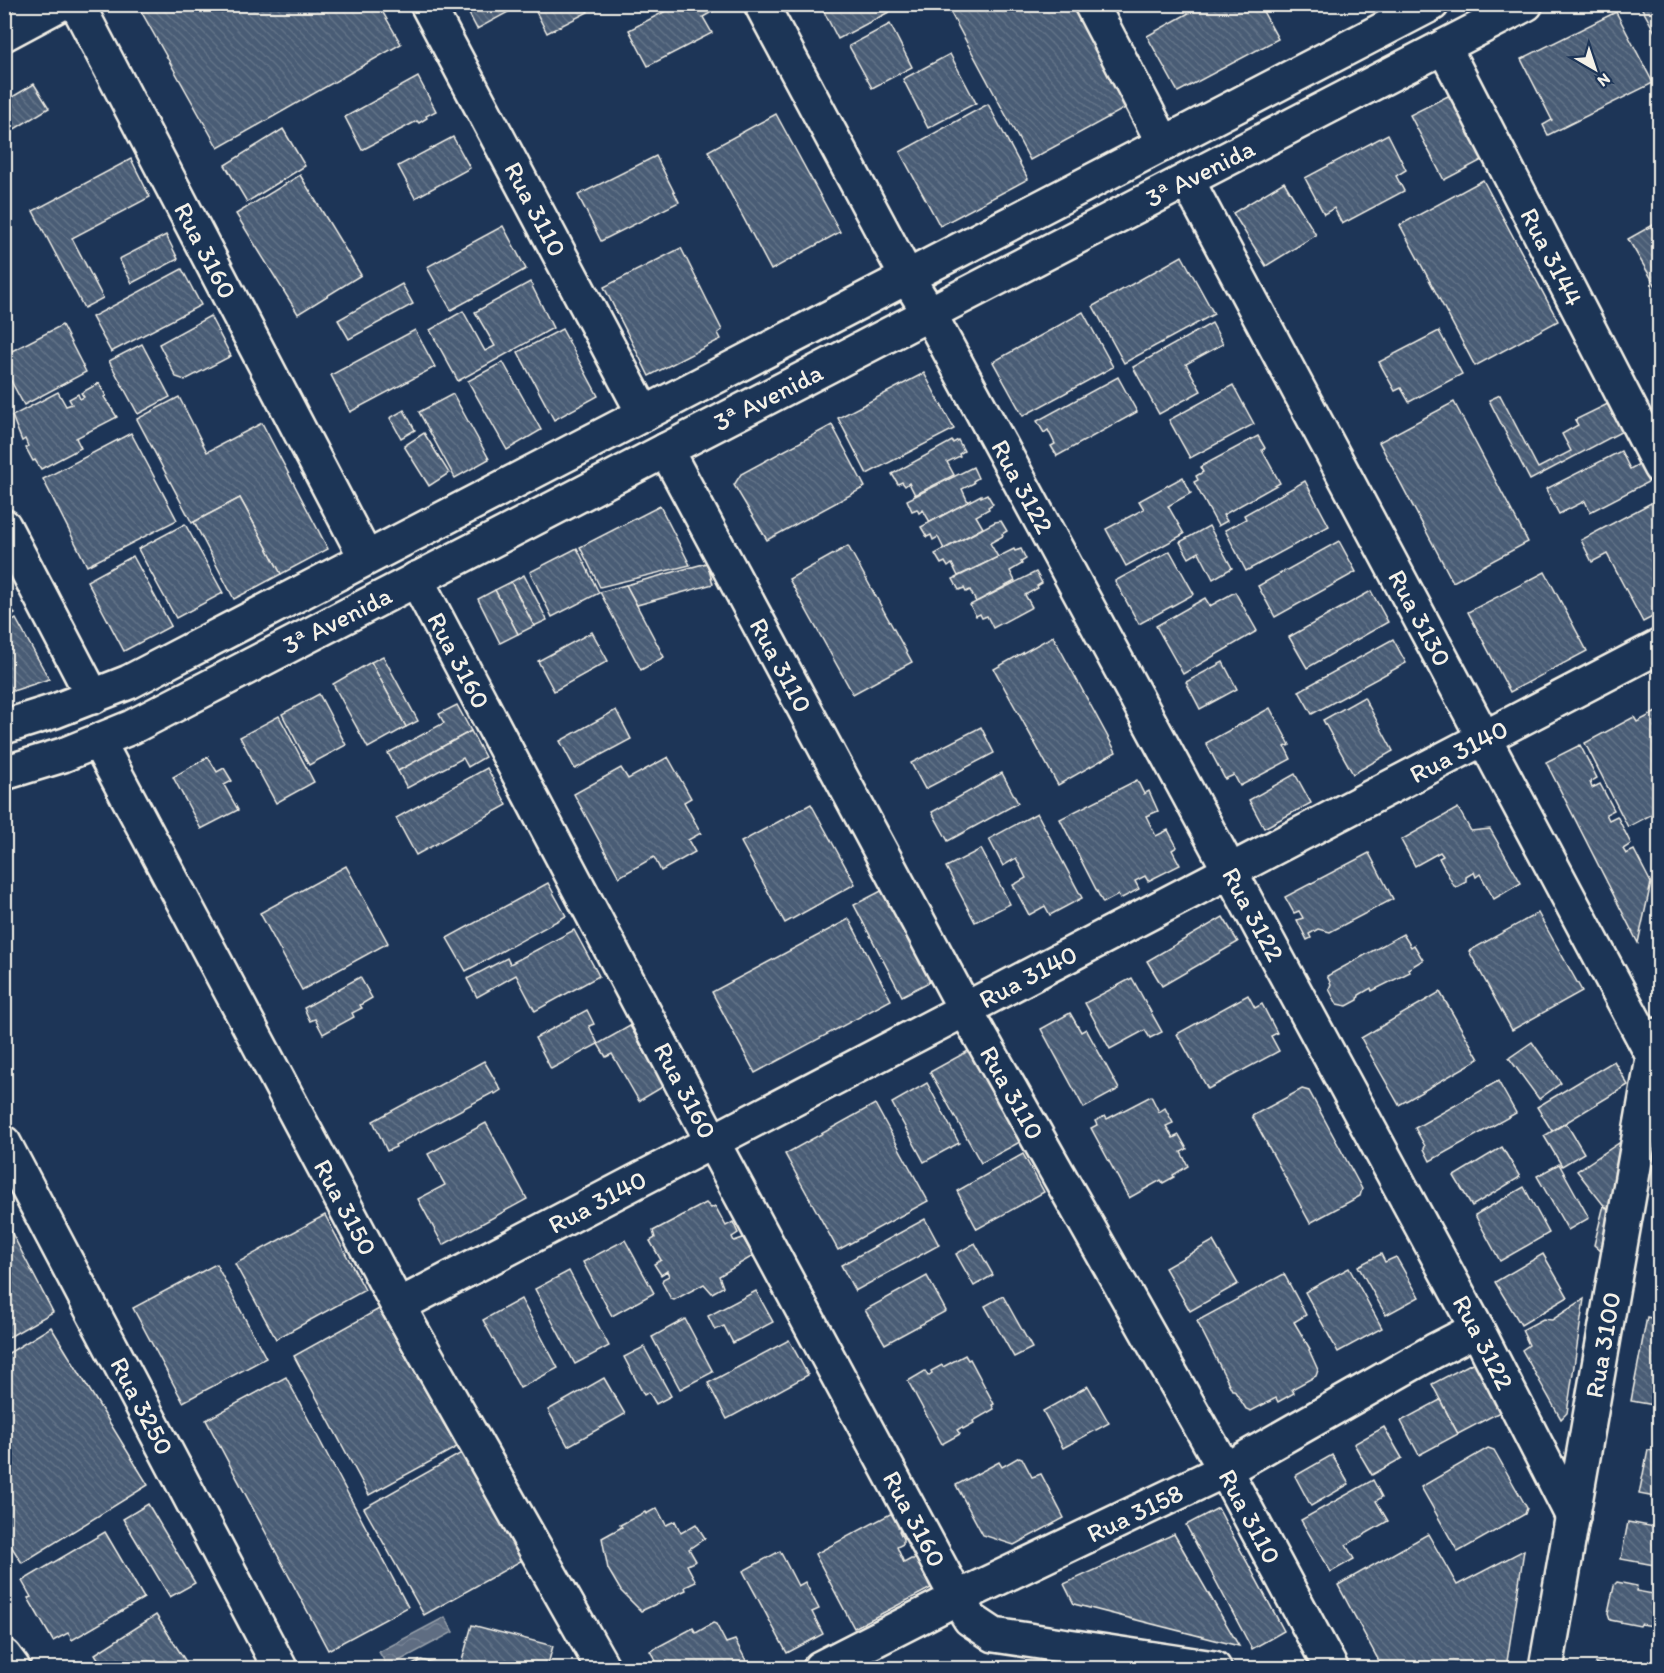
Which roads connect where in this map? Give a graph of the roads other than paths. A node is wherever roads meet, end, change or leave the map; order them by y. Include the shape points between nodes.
1 (60, 4) edge
2 (77, 4) edge
3 (427, 4) edge
4 (761, 4) edge
5 (1091, 4) edge
6 (1526, 4) edge
7 (1424, 6) edge
8 (4, 34) edge
9 (1444, 46) junction
10 (1164, 144) junction
11 (1187, 180) junction
12 (907, 277) junction
13 (929, 313) junction
14 (644, 414) junction
15 (666, 450) junction
16 (1659, 467) edge
17 (4, 526) edge
18 (366, 558) junction
19 (416, 579) junction
20 (1659, 646) edge
21 (93, 697) junction
22 (4, 726) edge
23 (1484, 738) junction
24 (98, 741) junction
25 (4, 773) edge
26 (1230, 871) junction
27 (965, 1010) junction
28 (1659, 1021) edge
29 (1653, 1056) junction
30 (712, 1141) junction
31 (4, 1143) edge
32 (398, 1306) junction
33 (1477, 1329) junction
34 (1225, 1470) junction
35 (1573, 1517) junction
36 (957, 1598) junction
37 (4, 1656) edge
38 (13, 1668) edge
39 (280, 1668) edge
40 (603, 1668) edge
41 (820, 1668) edge
42 (1214, 1668) edge
43 (1331, 1668) edge
44 (1546, 1668) edge

1 - 8 street
2 - 18 street, Rua 3160
3 - 14 street, Rua 3110
4 - 12 street
5 - 10 street
6 - 9 street, 3ª Avenida
7 - 10 street, 3ª Avenida
9 - 11 street, 3ª Avenida
9 - 16 street, Rua 3144
10 - 12 street, 3ª Avenida
11 - 13 street, 3ª Avenida
11 - 23 street, Rua 3130
12 - 13 street, Rua 3122
12 - 14 street, 3ª Avenida
13 - 15 street, 3ª Avenida
13 - 26 street, Rua 3122
14 - 18 street, 3ª Avenida
15 - 19 street, 3ª Avenida
15 - 27 street, Rua 3110
17 - 21 street
18 - 21 street, 3ª Avenida
19 - 24 street, 3ª Avenida
19 - 30 street, Rua 3160
20 - 23 street, Rua 3140
21 - 22 street, 3ª Avenida
23 - 26 street, Rua 3140
23 - 29 street, Rua 3130
24 - 25 street, 3ª Avenida
24 - 32 street, Rua 3150
26 - 27 street, Rua 3140
26 - 33 street, Rua 3122
27 - 30 street, Rua 3140
27 - 34 street, Rua 3110
28 - 29 street, Rua 3100
29 - 35 street, Rua 3100
30 - 32 street, Rua 3140
30 - 36 street, Rua 3160
31 - 39 street, Rua 3250
32 - 40 street, Rua 3150
33 - 34 street, Rua 3158
33 - 35 street, Rua 3122
34 - 36 street, Rua 3158
34 - 43 street, Rua 3110
35 - 44 street, Rua 3100
36 - 41 street, Rua 3158
36 - 42 street, Rua 3160 via 970,1619 994,1635
37 - 38 street

